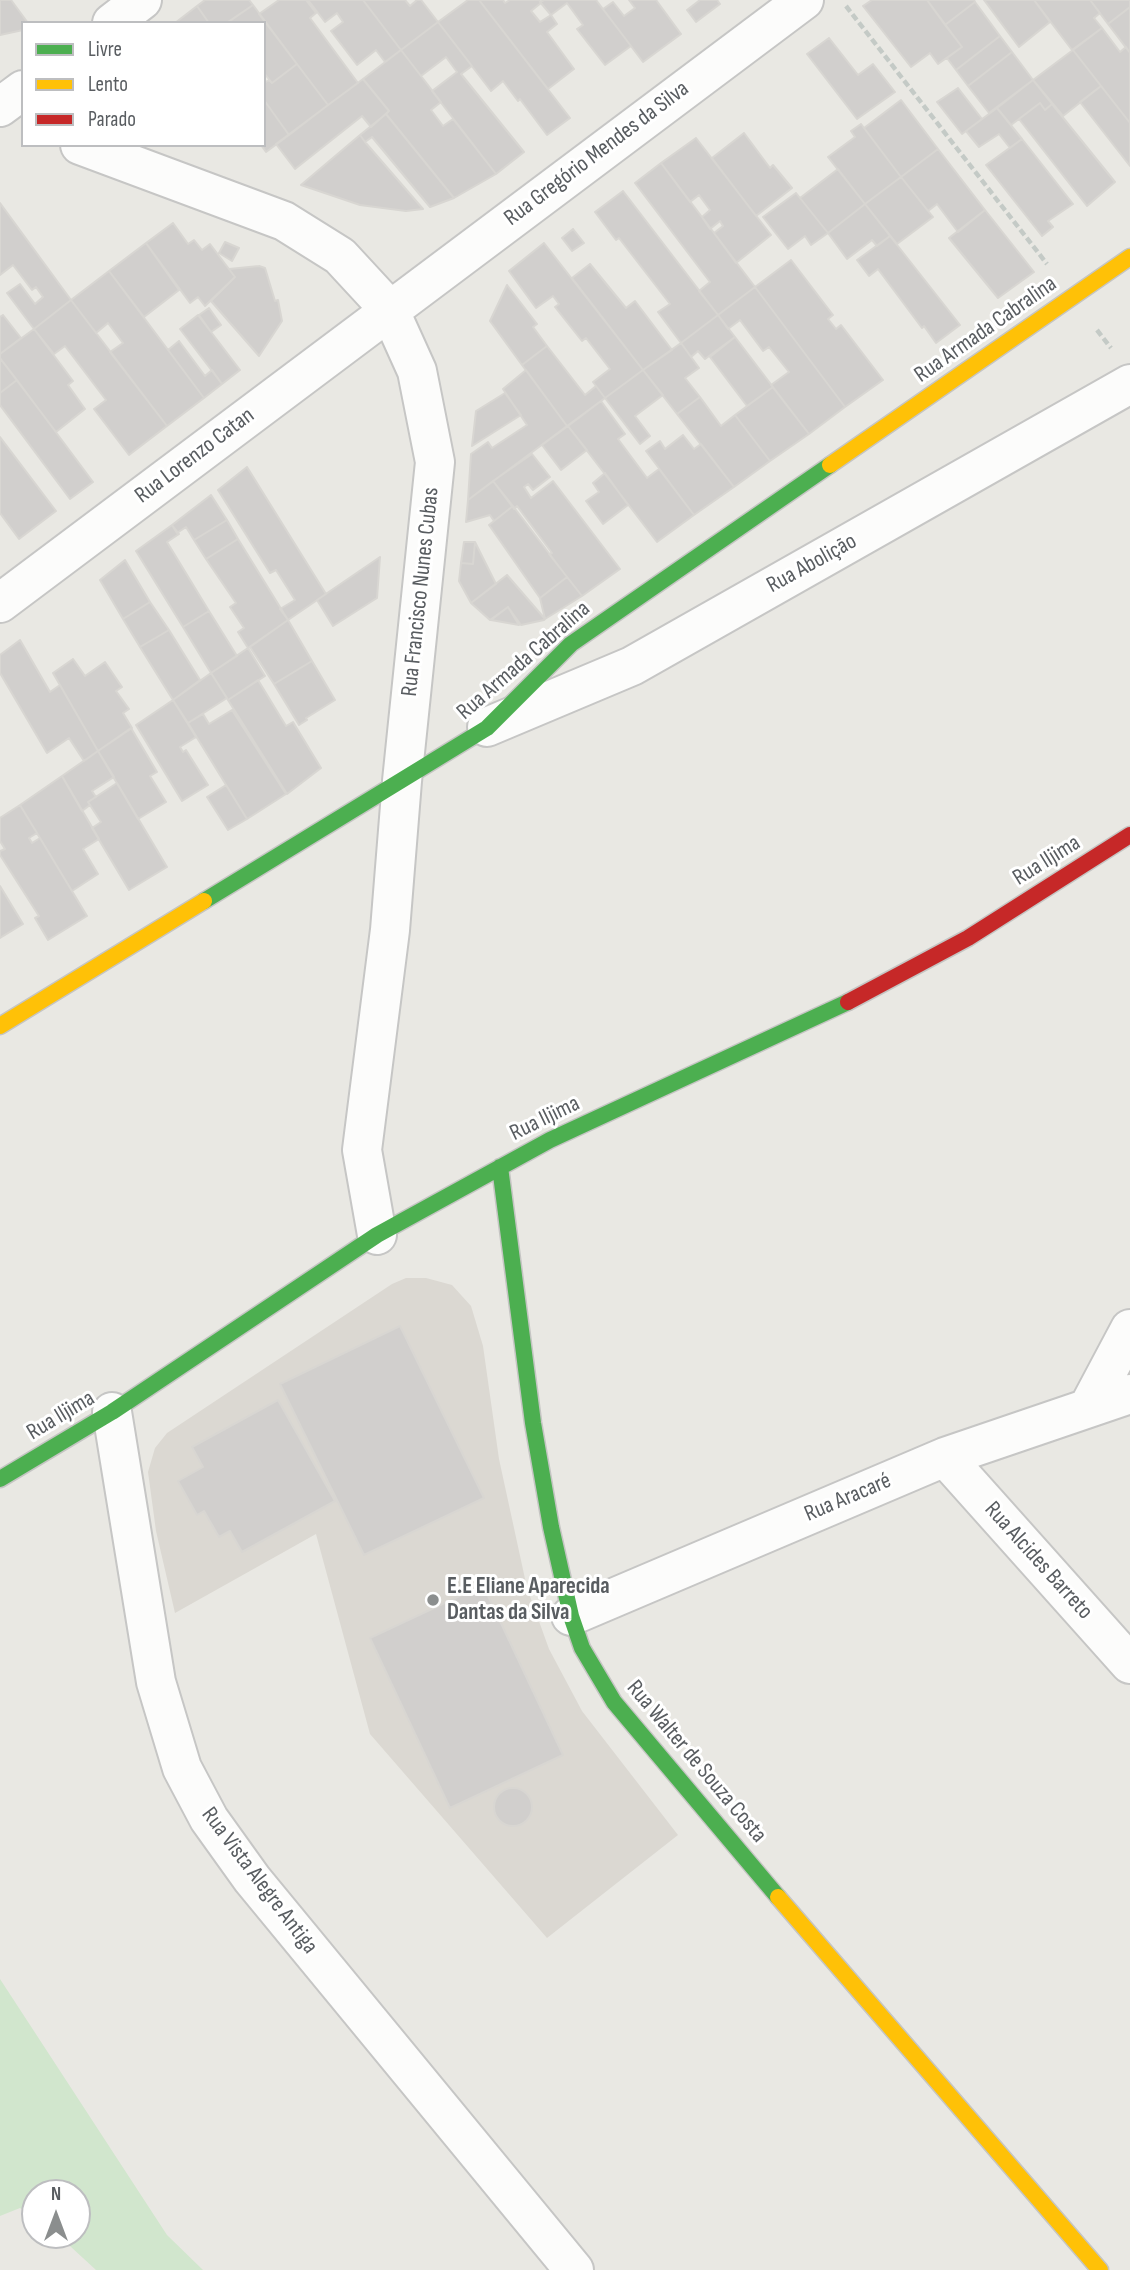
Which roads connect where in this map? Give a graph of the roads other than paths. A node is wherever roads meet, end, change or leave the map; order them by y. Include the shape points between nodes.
1 (142, 0) edge
2 (804, 0) edge
3 (115, 21) edge
4 (21, 91) edge
5 (0, 107) edge
6 (0, 116) edge
7 (21, 123) edge
8 (85, 147) edge
9 (1130, 257) edge
10 (389, 309) junction
11 (1122, 368) edge
12 (0, 603) edge
13 (487, 727) junction
14 (402, 781) junction
15 (1130, 835) edge
16 (0, 1026) edge
17 (500, 1167) junction
18 (377, 1235) junction
19 (1130, 1329) edge
20 (1130, 1394) edge
21 (1088, 1408) junction
22 (112, 1412) junction
23 (945, 1457) junction
24 (0, 1479) edge
25 (571, 1616) junction
26 (1130, 1664) edge
27 (573, 2270) edge
28 (1100, 2270) edge

1 - 3 street
2 - 10 street, Rua Gregório Mendes da Silva
4 - 5 street
6 - 7 street
8 - 10 street, Rua Francisco Nunes Cubas via 284,221 340,256
9 - 13 street, Rua Armada Cabralina via 571,644
10 - 12 street, Rua Lorenzo Catan
10 - 14 street, Rua Francisco Nunes Cubas via 417,371 435,462
11 - 13 street, Rua Abolição via 632,666
13 - 14 street, Rua Armada Cabralina
14 - 16 street, Rua Armada Cabralina
14 - 18 street, Rua Francisco Nunes Cubas via 390,930 362,1150
15 - 17 street, Rua Iljima via 968,938 857,998
17 - 18 street, Rua Iljima
17 - 25 street, Rua Walter de Souza Costa via 533,1423 557,1564
18 - 22 street, Rua Iljima
19 - 21 street
20 - 21 street, Rua Aracaré
21 - 23 street, Rua Aracaré
22 - 24 street, Rua Iljima
22 - 27 street, Rua Vista Alegre Antiga via 156,1682 182,1768 209,1819 252,1879
23 - 25 street, Rua Aracaré
23 - 26 street, Rua Alcides Barreto
25 - 28 street, Rua Walter de Souza Costa via 582,1648 614,1702

